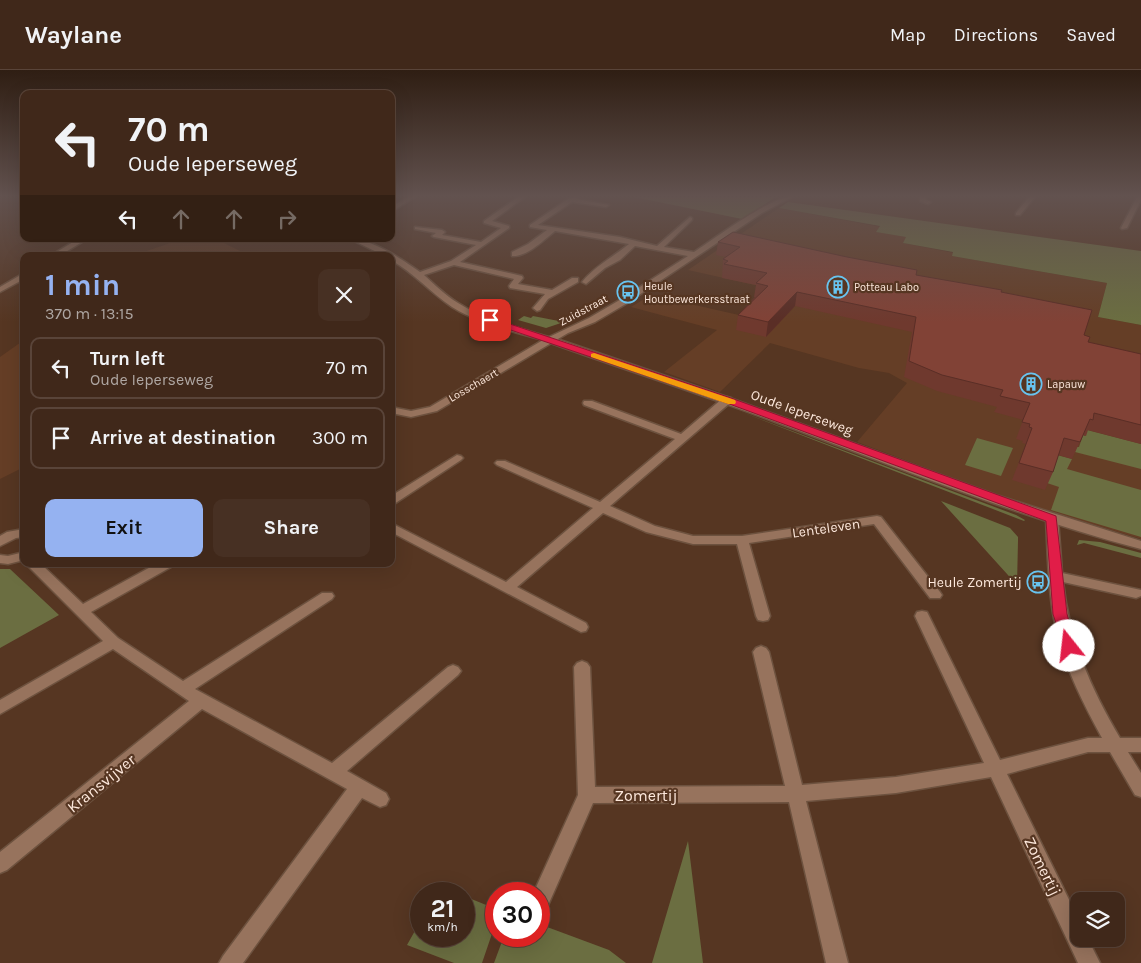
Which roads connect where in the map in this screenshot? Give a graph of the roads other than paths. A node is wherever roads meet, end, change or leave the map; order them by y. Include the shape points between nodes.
1 (451, 239) edge
2 (490, 239) edge
3 (541, 239) edge
4 (618, 239) edge
5 (669, 239) edge
6 (721, 239) edge
7 (78, 242) edge
8 (360, 242) edge
9 (482, 244) junction
10 (634, 244) junction
11 (659, 248) junction
12 (61, 252) edge
13 (381, 252) edge
14 (514, 254) dead end
15 (697, 255) junction
16 (395, 259) edge
17 (454, 264) junction
18 (418, 275) junction
19 (20, 278) edge
20 (574, 280) dead end
21 (586, 282) dead end
22 (0, 290) edge
23 (553, 293) junction
24 (537, 308) dead end
25 (551, 340) junction
26 (728, 400) junction
27 (588, 403) dead end
28 (395, 411) edge
29 (683, 438) junction
30 (457, 458) dead end
31 (501, 463) dead end
32 (395, 499) edge
33 (601, 507) junction
34 (1052, 519) junction
35 (395, 529) edge
36 (20, 534) edge
37 (1, 538) edge
38 (742, 540) junction
39 (1141, 545) edge
40 (20, 557) edge
41 (0, 559) edge
42 (36, 567) edge
43 (161, 567) edge
44 (1056, 576) junction
45 (507, 588) junction
46 (1136, 593) dead end
47 (935, 594) dead end
48 (327, 596) dead end
49 (82, 611) junction
50 (763, 616) dead end
51 (922, 616) dead end
52 (581, 627) dead end
53 (113, 642) junction
54 (761, 652) dead end
55 (582, 667) dead end
56 (454, 671) dead end
57 (183, 689) junction
58 (201, 701) junction
59 (0, 708) edge
60 (1114, 745) junction
61 (1141, 745) edge
62 (996, 769) junction
63 (334, 772) junction
64 (359, 788) junction
65 (1141, 789) edge
66 (795, 794) junction
67 (587, 796) junction
68 (380, 799) dead end
69 (0, 864) edge
70 (548, 882) edge
71 (230, 963) edge
72 (837, 963) edge
73 (1089, 963) edge

1 - 9 street
2 - 9 street
3 - 14 street
4 - 10 street
5 - 11 street
6 - 15 street, Zuidstraat
7 - 12 street
8 - 13 street, Oude Ieperseweg
9 - 17 street
10 - 11 street
10 - 21 street via 602,266
11 - 15 street
15 - 25 street, Zuidstraat via 600,315
16 - 18 street, Oude Ieperseweg
17 - 18 street
17 - 23 street via 519,278 513,286
18 - 25 street, Oude Ieperseweg via 446,299 476,316
19 - 22 street
20 - 23 street
23 - 24 street via 545,297
25 - 26 street, Oude Ieperseweg
25 - 28 street, Losschaert via 433,409 411,414
26 - 29 street
26 - 34 street, Oude Ieperseweg
27 - 29 street
29 - 33 street
30 - 32 street
31 - 33 street, Lenteleven
33 - 38 street, Lenteleven via 672,536 693,540
33 - 45 street
34 - 39 street, Oude Ieperseweg
34 - 44 street
35 - 45 street
36 - 37 street
38 - 47 street, Lenteleven via 877,520
38 - 50 street
40 - 41 street
42 - 49 street
43 - 49 street
44 - 46 street
44 - 60 street via 1060,614 1073,662
45 - 52 street
48 - 57 street
49 - 53 street
51 - 62 street, Zomertij
53 - 57 street
53 - 59 street
54 - 66 street
55 - 67 street
56 - 63 street
57 - 58 street
58 - 63 street
58 - 69 street, Kransvijver
60 - 61 street, Zomertij
60 - 62 street, Zomertij via 1088,745
60 - 65 street
62 - 66 street, Zomertij via 896,784
62 - 73 street, Zomertij
63 - 64 street
64 - 68 street
64 - 71 street
66 - 67 street, Zomertij
66 - 72 street
67 - 70 street

